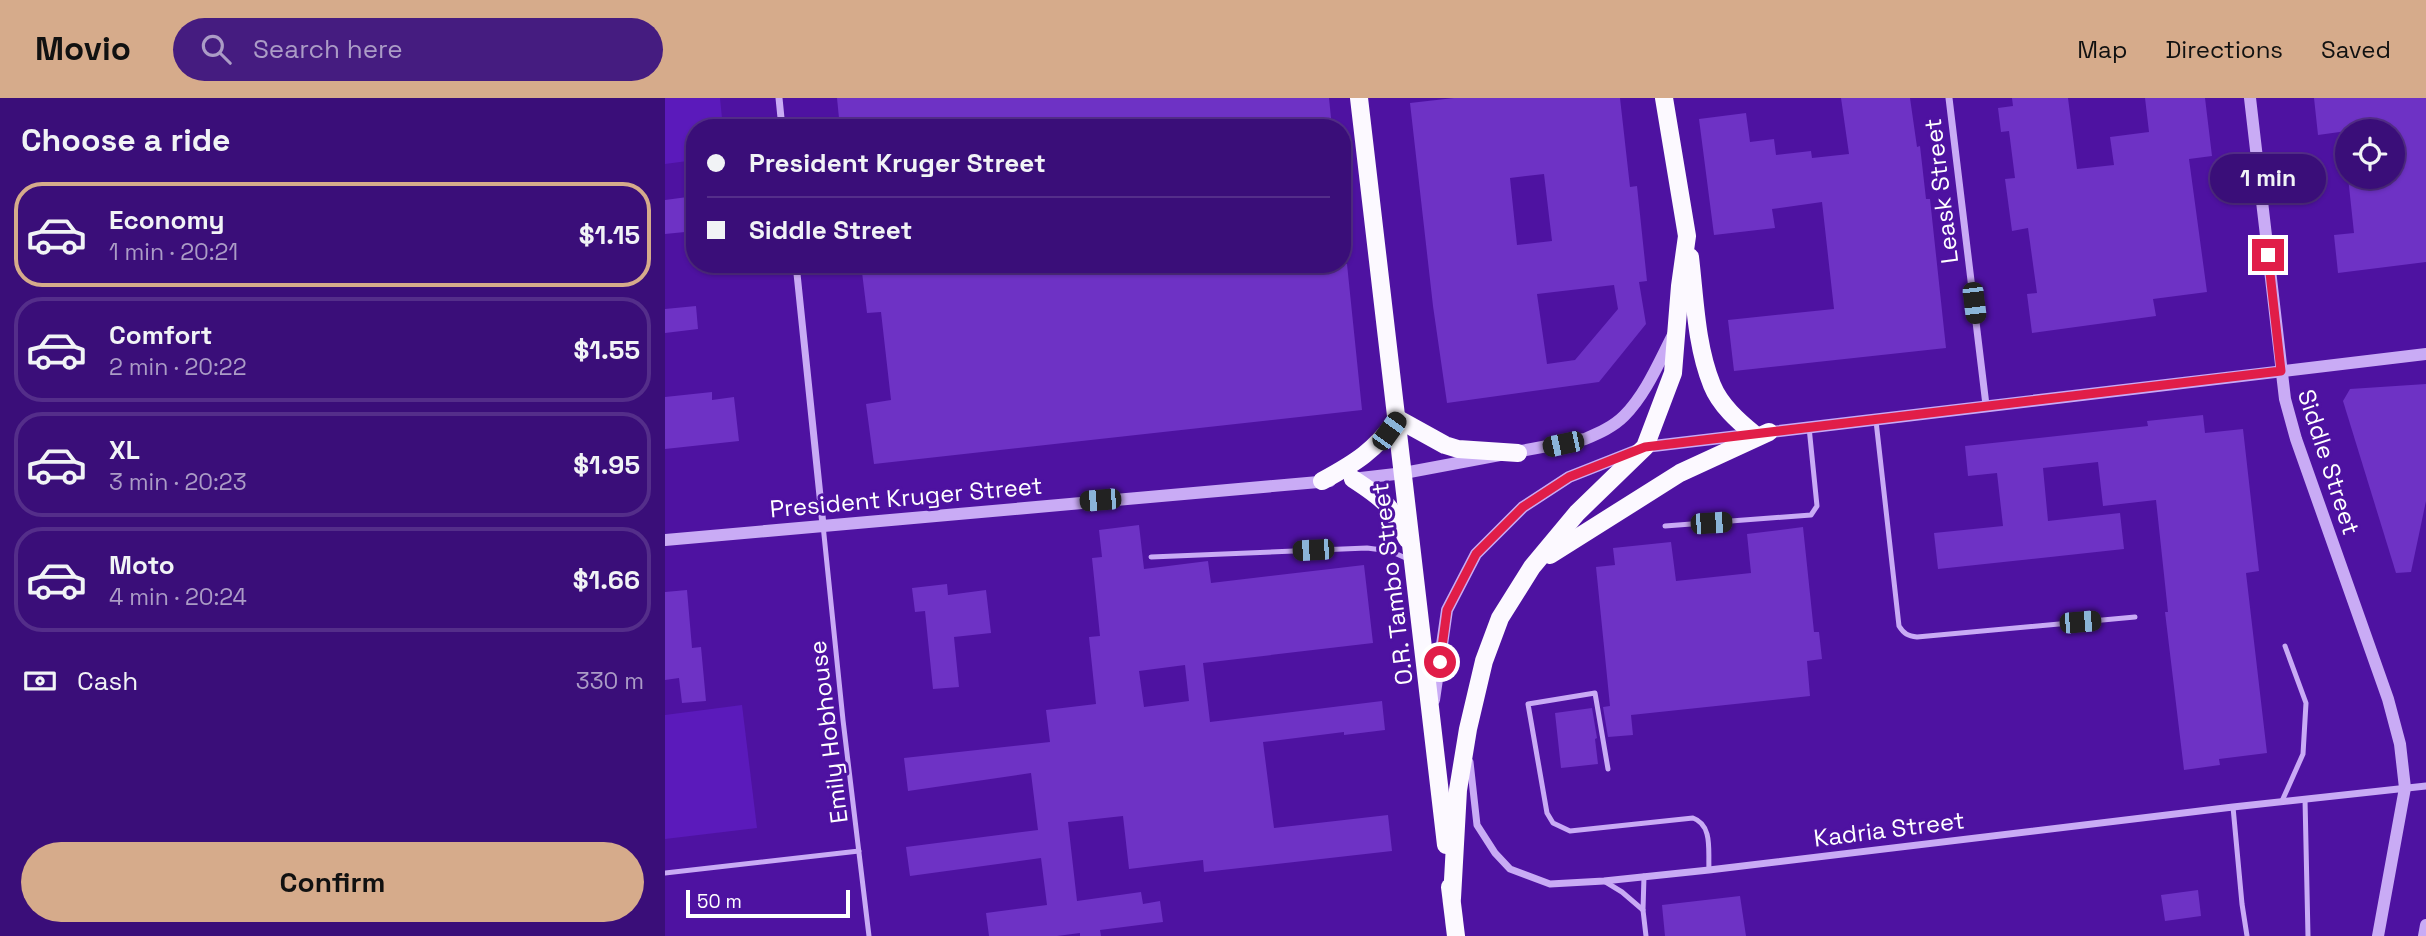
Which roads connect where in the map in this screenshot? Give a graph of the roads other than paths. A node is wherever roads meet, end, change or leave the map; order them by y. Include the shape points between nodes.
1 (779, 98) edge
2 (1359, 98) edge
3 (1664, 98) edge
4 (1949, 98) edge
5 (2250, 98) edge
6 (781, 119) edge
7 (1687, 236) junction
8 (797, 273) edge
9 (1677, 327) junction
10 (2426, 354) edge
11 (2281, 371) junction
12 (1986, 405) junction
13 (1876, 418) junction
14 (1398, 419) junction
15 (1809, 427) junction
16 (1761, 433) junction
17 (1645, 447) junction
18 (1518, 453) junction
19 (1404, 473) junction
20 (1353, 479) junction
21 (1322, 481) junction
22 (823, 524) junction
23 (1665, 526) dead end
24 (665, 540) edge
25 (1151, 557) dead end
26 (1413, 557) junction
27 (1532, 567) junction
28 (2135, 617) dead end
29 (2285, 646) dead end
30 (1432, 714) junction
31 (1468, 729) junction
32 (1608, 769) dead end
33 (2426, 786) edge
34 (2405, 788) junction
35 (2305, 799) junction
36 (2283, 801) junction
37 (2234, 807) junction
38 (859, 851) junction
39 (1709, 870) junction
40 (665, 873) edge
41 (1644, 876) junction
42 (1604, 881) junction
43 (1452, 898) junction
44 (1643, 910) junction
45 (2426, 925) edge
46 (869, 936) edge
47 (1456, 936) edge
48 (1646, 936) edge
49 (2247, 936) edge
50 (2308, 936) edge
51 (2378, 936) edge
52 (2424, 936) edge

1 - 6 street
2 - 14 main road, O.R. Tambo Street
3 - 7 main road
4 - 12 street, Leask Street
5 - 11 street, Siddle Street
7 - 9 main road
7 - 16 main road via 1701,345 1712,386 1738,421
8 - 22 street
9 - 17 main road via 1672,373
9 - 18 street, President Kruger Street via 1651,379 1625,416 1585,439
10 - 11 street
11 - 12 street
11 - 34 street, Siddle Street via 2296,439 2388,699
12 - 13 street
13 - 15 street
13 - 28 lane via 1899,626 1908,636
14 - 18 main road via 1458,449
14 - 19 main road, O.R. Tambo Street
14 - 21 main road via 1381,443 1358,462
15 - 16 street
15 - 23 lane via 1817,506 1811,515
16 - 17 street
16 - 27 main road via 1680,473
17 - 27 main road, O.R. Tambo Street via 1577,513
17 - 30 street via 1569,477 1523,507 1476,554 1447,610
18 - 19 street, President Kruger Street
19 - 20 street, President Kruger Street
19 - 26 main road, O.R. Tambo Street
20 - 21 street, President Kruger Street
20 - 26 main road via 1395,513
21 - 22 street, President Kruger Street
22 - 24 street, President Kruger Street
22 - 38 lane, Emily Hobhouse
25 - 26 lane via 1367,548
26 - 30 main road, O.R. Tambo Street
27 - 31 main road, O.R. Tambo Street via 1500,618
29 - 36 lane via 2306,703 2303,754
30 - 43 main road, O.R. Tambo Street
31 - 42 street, Kadria Street via 1477,825 1495,853 1510,869 1550,884
31 - 43 main road, O.R. Tambo Street via 1458,790
32 - 39 lane via 1595,693 1528,704 1547,813 1553,823 1570,831 1693,818 1706,826
33 - 34 street, Kadria Street
34 - 35 street, Kadria Street
34 - 51 street, Siddle Street
35 - 36 street, Kadria Street
35 - 50 lane
36 - 37 street, Kadria Street
37 - 39 street, Kadria Street
37 - 49 lane
38 - 40 lane
38 - 46 lane, Emily Hobhouse
39 - 41 street, Kadria Street
41 - 42 street, Kadria Street
41 - 44 lane
42 - 44 lane
43 - 47 main road, O.R. Tambo Street
44 - 48 lane
45 - 52 street

